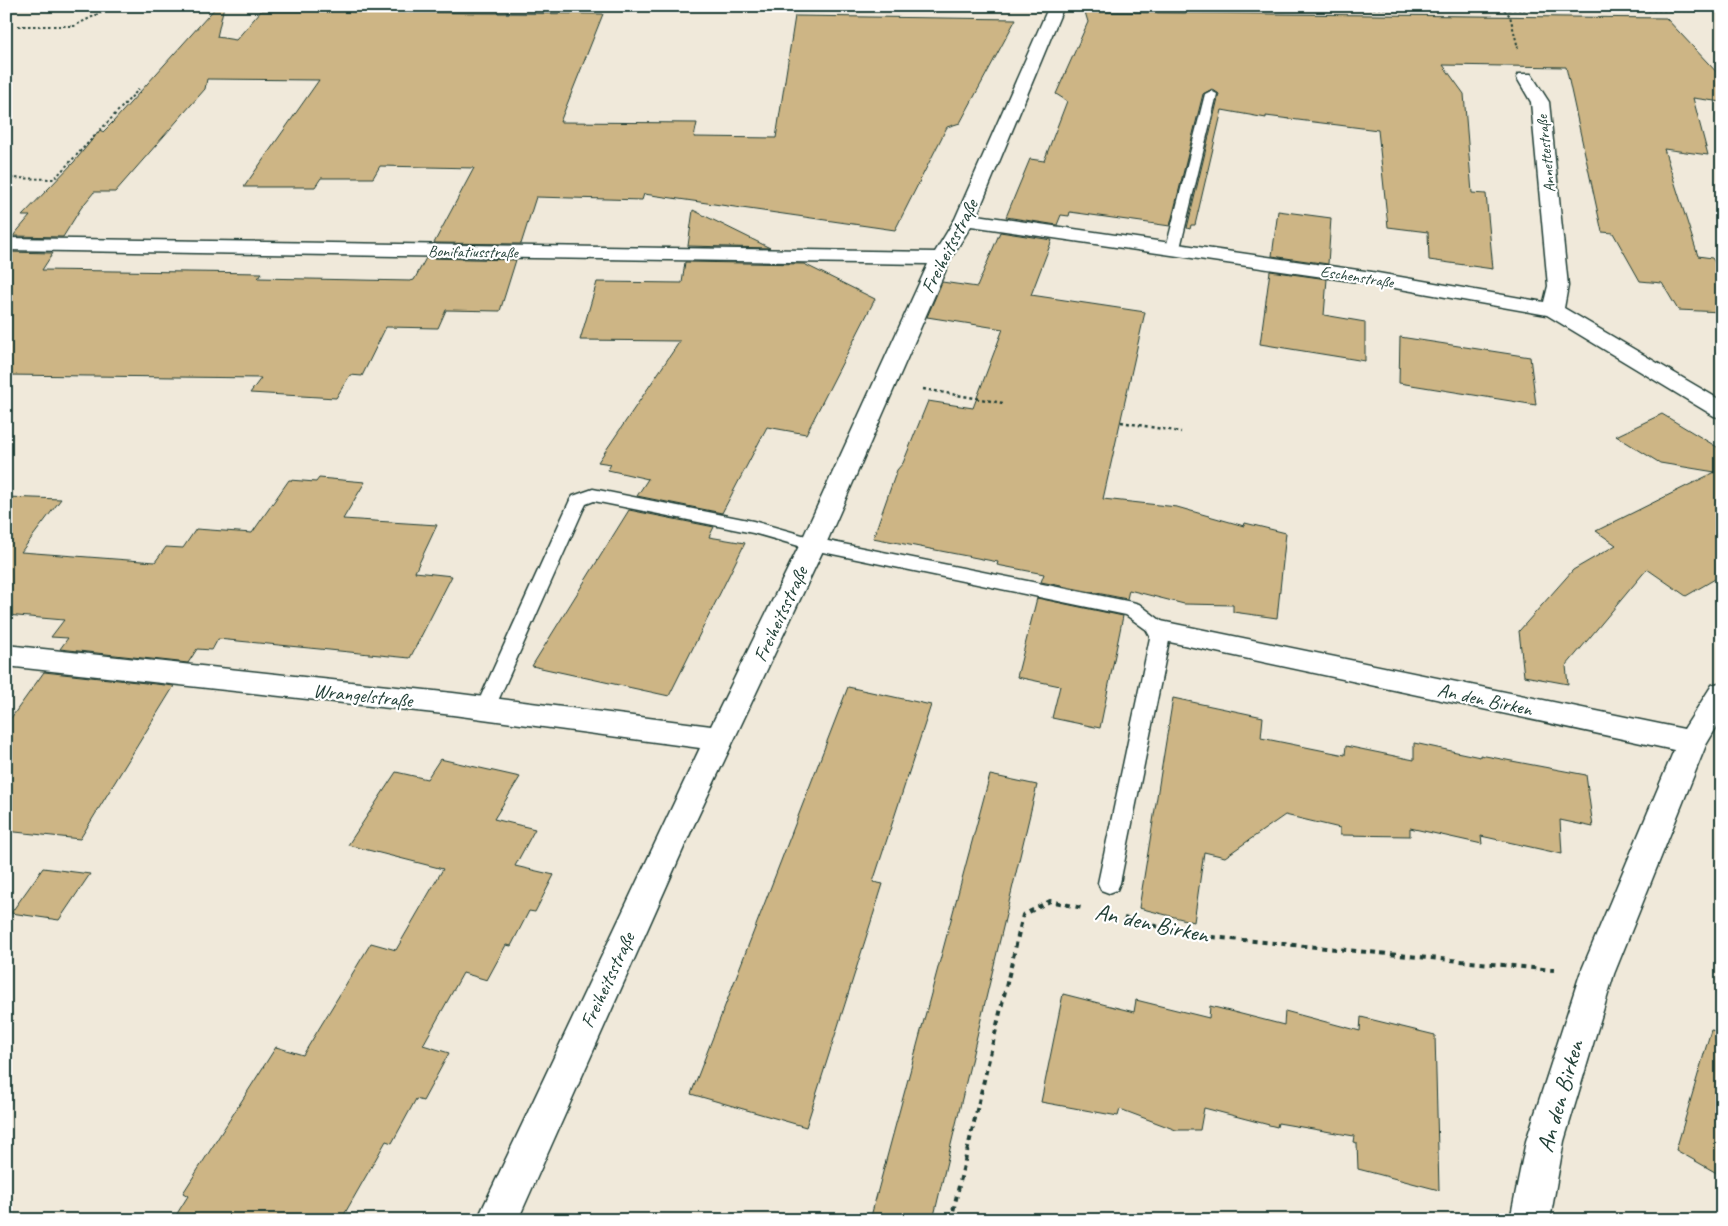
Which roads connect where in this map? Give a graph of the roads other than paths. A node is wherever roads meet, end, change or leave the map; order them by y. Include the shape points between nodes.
1 (1057, 6) edge
2 (1524, 78) road end
3 (1211, 94) dead end
4 (965, 219) junction
5 (6, 244) edge
6 (1174, 248) junction
7 (941, 258) junction
8 (1553, 310) junction
9 (1722, 412) edge
10 (813, 544) junction
11 (1161, 631) junction
12 (6, 655) edge
13 (1722, 693) edge
14 (486, 707) junction
15 (720, 739) junction
16 (1692, 742) junction
17 (1109, 883) dead end
18 (497, 1220) edge
19 (1530, 1220) edge

1 - 4 street, Freiheitsstraße
2 - 8 street, Annettestraße via 1540,102 1558,286
3 - 6 lane
4 - 6 street, Eschenstraße
4 - 7 street, Freiheitsstraße
5 - 7 street, Bonifatiusstraße
6 - 8 street, Eschenstraße
7 - 10 street, Freiheitsstraße
8 - 9 street, Eschenstraße
10 - 11 lane via 1132,609
10 - 14 lane via 753,526 593,495 579,500
10 - 15 street, Freiheitsstraße
11 - 16 street, An den Birken
11 - 17 lane
12 - 14 street, Wrangelstraße
13 - 16 street, An den Birken
14 - 15 street, Wrangelstraße
15 - 18 street, Freiheitsstraße
16 - 19 street, An den Birken via 1597,974 1544,1141

